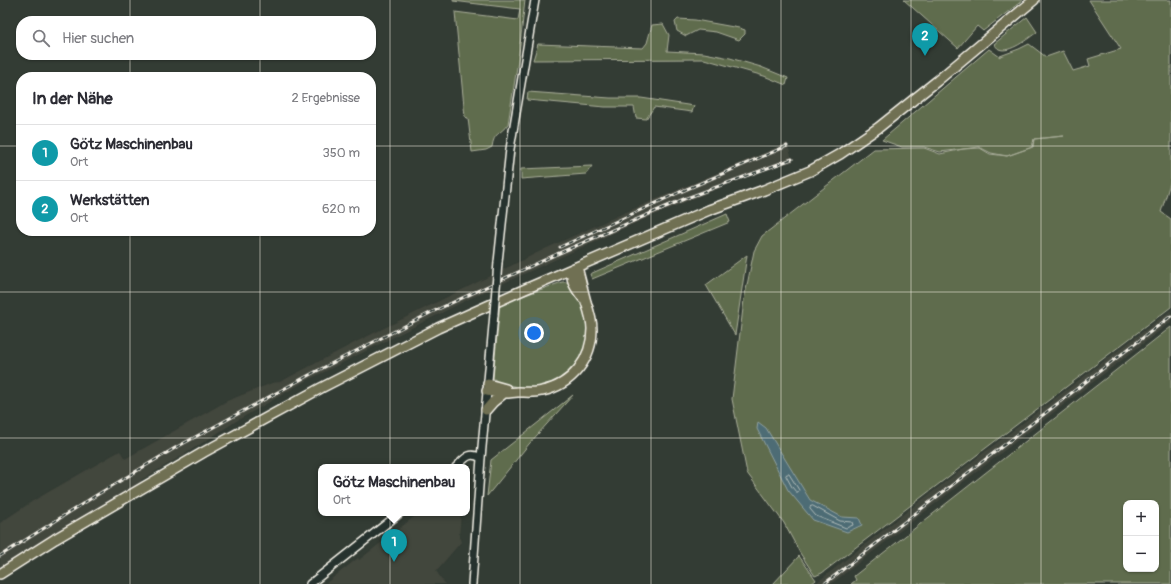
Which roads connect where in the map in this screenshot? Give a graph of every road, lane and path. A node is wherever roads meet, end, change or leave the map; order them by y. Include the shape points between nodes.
1 (535, 0) edge
2 (1034, 0) edge
3 (574, 268) junction
4 (552, 277) junction
5 (574, 285) junction
6 (586, 302) junction
7 (488, 387) junction
8 (517, 392) junction
9 (504, 393) junction
10 (486, 410) junction
11 (482, 458) junction
12 (459, 464) edge
13 (396, 516) edge
14 (0, 574) edge
15 (310, 584) edge
16 (472, 584) edge

1 - 7 street, bridge via 510,149
2 - 3 main road via 937,82 863,140 840,154 810,171
3 - 4 main road
3 - 5 main road
3 - 6 main road
4 - 5 main road
4 - 14 main road via 438,328 314,392 143,487
5 - 6 main road
6 - 8 main road via 592,327 592,342 582,365 575,374 556,387 543,391
7 - 8 main road
7 - 9 main road
7 - 10 street
8 - 9 main road
9 - 10 main road
10 - 11 street
11 - 12 street via 462,461
11 - 16 street
13 - 15 street

